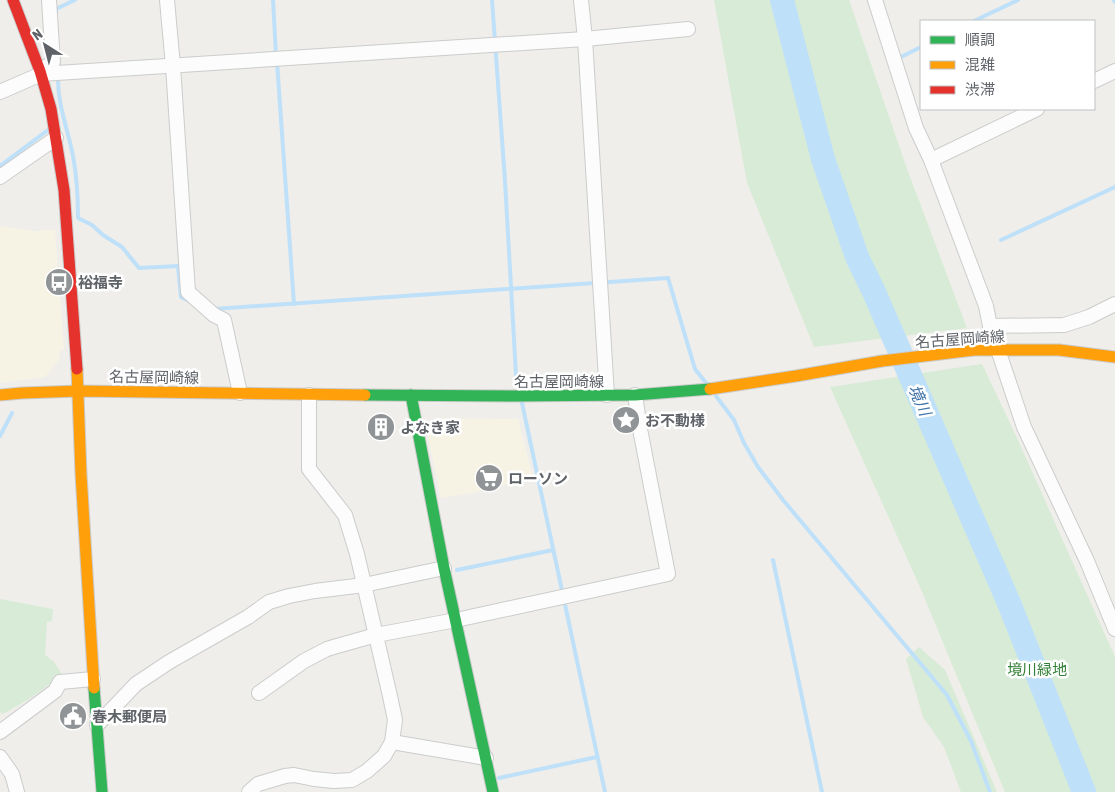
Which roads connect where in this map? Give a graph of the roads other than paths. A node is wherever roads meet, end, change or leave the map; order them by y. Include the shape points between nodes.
1 (13, 0) edge
2 (49, 0) edge
3 (167, 0) edge
4 (581, 0) edge
5 (875, 0) edge
6 (688, 29) dead end
7 (585, 39) junction
8 (173, 66) junction
9 (1115, 71) edge
10 (41, 73) junction
11 (1095, 81) edge
12 (0, 92) edge
13 (1035, 110) edge
14 (56, 138) junction
15 (931, 160) junction
16 (0, 177) edge
17 (1115, 304) edge
18 (990, 326) junction
19 (998, 350) junction
20 (1115, 357) edge
21 (79, 391) junction
22 (240, 393) junction
23 (0, 395) edge
24 (308, 395) junction
25 (411, 395) junction
26 (607, 395) junction
27 (635, 395) junction
28 (444, 568) junction
29 (364, 585) junction
30 (456, 620) junction
31 (1115, 629) edge
32 (376, 635) junction
33 (93, 679) junction
34 (259, 693) dead end
35 (97, 725) junction
36 (0, 732) edge
37 (392, 742) junction
38 (0, 757) edge
39 (486, 758) junction
40 (17, 792) edge
41 (102, 792) edge
42 (249, 792) edge
43 (493, 792) edge

1 - 10 street
2 - 10 street via 53,62
3 - 8 street
4 - 7 street
5 - 15 street via 916,128
6 - 7 street
7 - 8 street
7 - 26 street
8 - 10 street
8 - 22 street via 188,292 224,320
9 - 11 street
10 - 12 street
10 - 14 street
13 - 15 street
14 - 16 street
14 - 21 street via 64,190
15 - 18 street via 986,306
17 - 18 street via 1089,317 1064,324
18 - 19 street
19 - 20 street, 名古屋岡崎線 via 1059,350
19 - 27 street, 名古屋岡崎線 via 882,361 708,389
19 - 31 street via 1024,427
21 - 22 street, 名古屋岡崎線
21 - 23 street, 名古屋岡崎線
21 - 33 street
22 - 24 street, 名古屋岡崎線
24 - 25 street, 名古屋岡崎線
24 - 29 street via 309,469 345,515
25 - 26 street, 名古屋岡崎線
25 - 28 street
26 - 27 street, 名古屋岡崎線
27 - 30 street via 668,574
28 - 29 street
28 - 30 street
29 - 32 street
29 - 35 street via 315,591 269,602 136,684
30 - 32 street
30 - 39 street
32 - 34 street via 323,651
32 - 37 street via 394,720
33 - 35 street
33 - 36 street via 60,682 55,691
35 - 41 street
37 - 39 street
37 - 42 street via 384,756 352,780 285,776 258,784
38 - 40 street via 12,774
39 - 43 street

